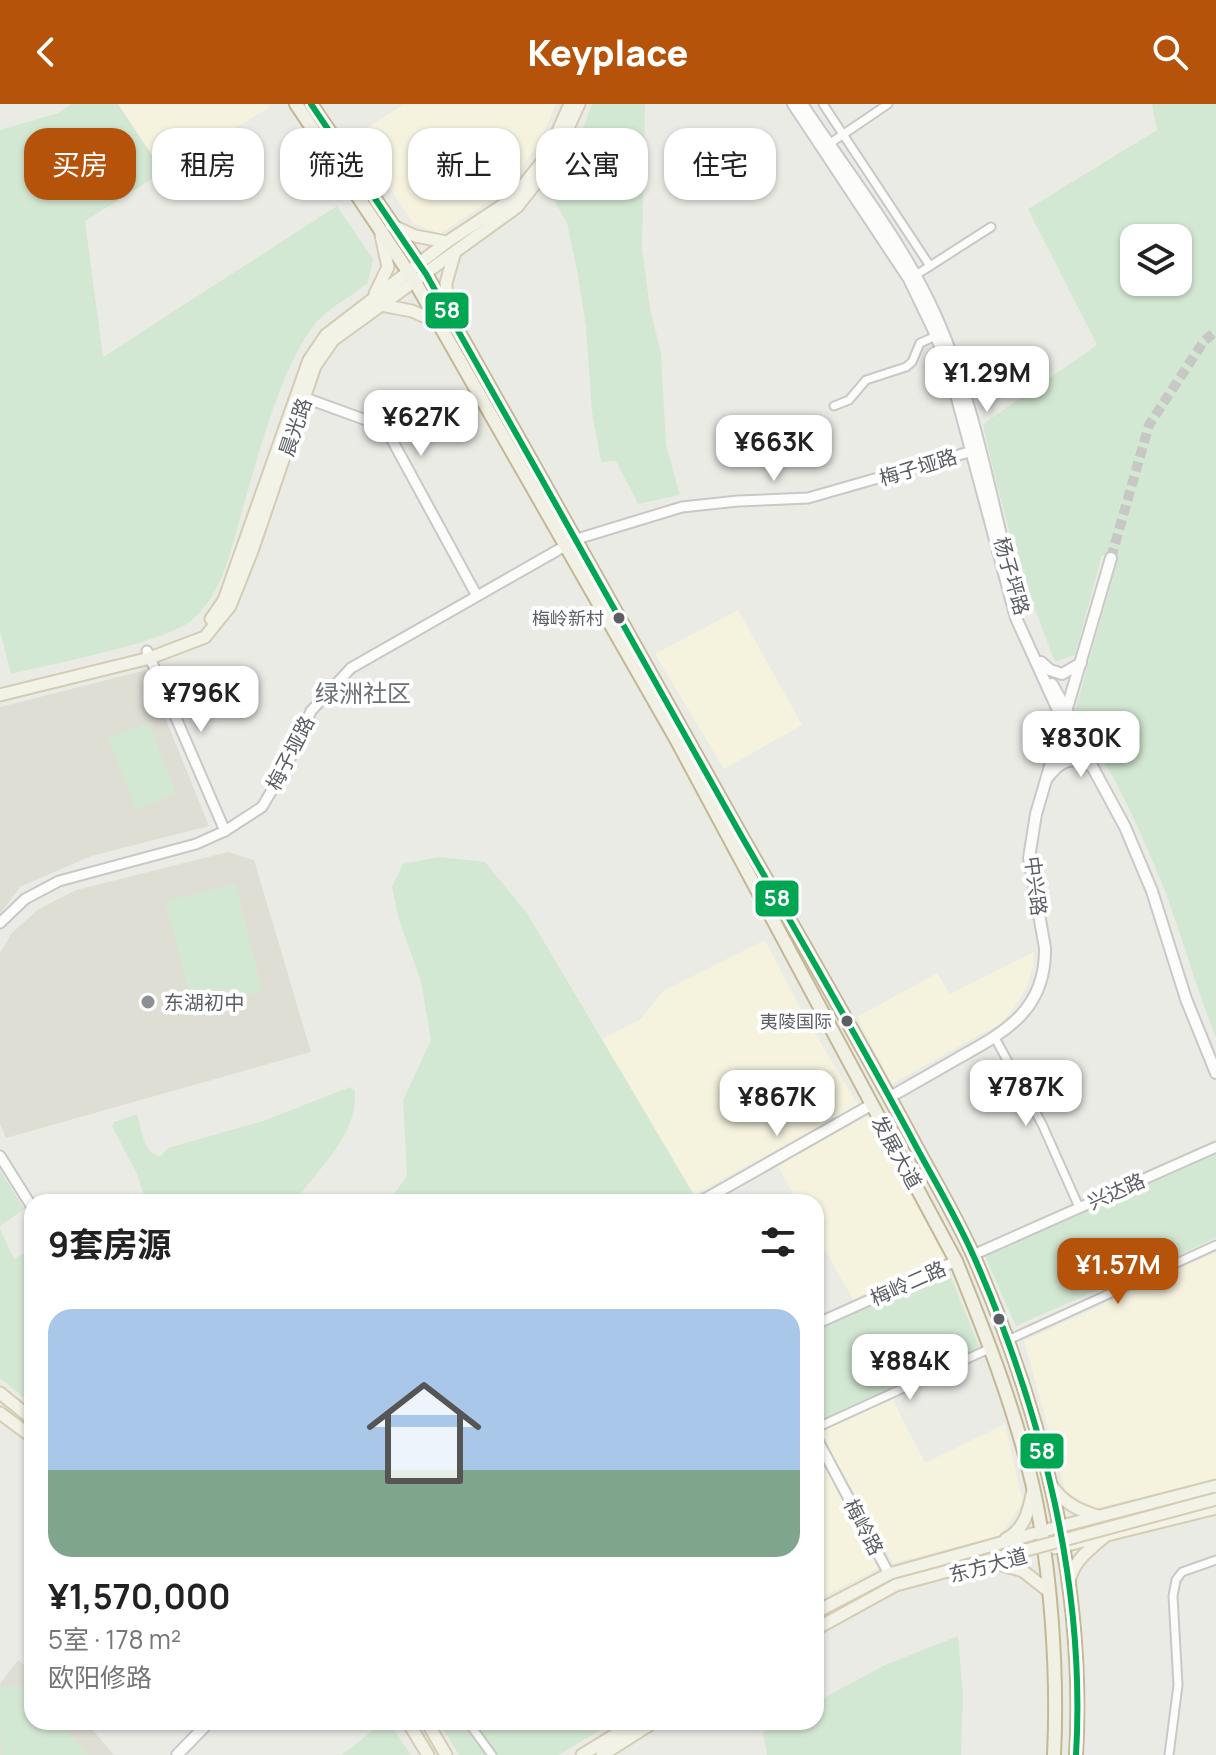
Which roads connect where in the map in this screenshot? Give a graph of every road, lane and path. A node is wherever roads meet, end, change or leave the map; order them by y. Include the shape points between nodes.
1 (296, 104) edge
2 (311, 104) edge
3 (570, 104) edge
4 (579, 104) edge
5 (793, 104) edge
6 (802, 104) edge
7 (823, 104) edge
8 (888, 104) edge
9 (843, 134) junction
10 (829, 144) junction
11 (991, 227) dead end
12 (386, 228) junction
13 (452, 247) junction
14 (930, 266) junction
15 (417, 273) junction
16 (916, 275) junction
17 (375, 303) junction
18 (448, 313) junction
19 (437, 322) junction
20 (936, 336) junction
21 (301, 396) junction
22 (834, 406) dead end
23 (975, 450) junction
24 (571, 542) junction
25 (1111, 558) tunnel mouth
26 (477, 596) junction
27 (149, 654) junction
28 (1082, 661) junction
29 (1041, 662) junction
30 (0, 687) edge
31 (0, 695) edge
32 (1064, 714) junction
33 (1094, 764) junction
34 (1045, 780) junction
35 (225, 831) junction
36 (0, 923) edge
37 (995, 1038) junction
38 (1216, 1054) edge
39 (1216, 1073) edge
40 (890, 1097) junction
41 (871, 1105) junction
42 (1216, 1147) edge
43 (0, 1156) edge
44 (24, 1194) edge
45 (714, 1194) edge
46 (1079, 1207) junction
47 (1216, 1245) edge
48 (973, 1255) junction
49 (956, 1261) junction
50 (824, 1320) edge
51 (1008, 1340) junction
52 (991, 1348) junction
53 (0, 1393) edge
54 (24, 1410) edge
55 (0, 1413) edge
56 (24, 1420) edge
57 (824, 1424) edge
58 (16, 1427) junction
59 (24, 1432) edge
60 (824, 1452) edge
61 (1050, 1484) junction
62 (1216, 1486) edge
63 (1033, 1489) junction
64 (1216, 1493) edge
65 (1216, 1499) edge
66 (1216, 1508) edge
67 (1099, 1516) junction
68 (1058, 1527) junction
69 (1040, 1532) junction
70 (1106, 1535) junction
71 (996, 1544) junction
72 (1062, 1546) junction
73 (1044, 1551) junction
74 (1216, 1560) edge
75 (995, 1563) junction
76 (889, 1574) junction
77 (1069, 1582) junction
78 (1047, 1590) junction
79 (824, 1608) edge
80 (824, 1616) edge
81 (824, 1625) edge
82 (824, 1631) edge
83 (201, 1730) edge
84 (413, 1730) edge
85 (432, 1730) edge
86 (474, 1730) edge
87 (623, 1730) edge
88 (641, 1730) edge
89 (177, 1755) edge
90 (428, 1755) edge
91 (446, 1755) edge
92 (492, 1755) edge
93 (582, 1755) edge
94 (602, 1755) edge
95 (1054, 1755) edge
96 (1076, 1755) edge
97 (1169, 1755) edge

1 - 12 highway, 发展大道
2 - 12 highway, 发展大道
3 - 13 main road, 晨光路 via 547,156 512,199
4 - 13 main road, 晨光路 via 553,161 517,207
5 - 20 main road via 909,279
6 - 10 main road, 杨子坪路
7 - 9 street
8 - 9 street
9 - 10 street
9 - 14 street
10 - 16 main road, 杨子坪路
11 - 14 street
12 - 13 main road
12 - 15 highway, 发展大道
12 - 17 main road via 388,267
13 - 15 main road, 晨光路
13 - 18 main road
14 - 16 street
15 - 17 main road, 晨光路
15 - 18 highway, 发展大道
15 - 19 highway, 发展大道
16 - 23 main road, 杨子坪路 via 957,370
17 - 19 main road
17 - 21 main road, 晨光路 via 333,340
18 - 24 highway, 发展大道
19 - 24 highway, 发展大道
20 - 22 street via 920,343 906,367 866,380 849,400
20 - 23 main road
21 - 26 street via 366,420 391,438
21 - 27 main road, 晨光路 via 230,606 205,637
23 - 24 street, 梅子垭路 via 808,498 682,507
23 - 29 main road, 杨子坪路 via 1021,613
23 - 32 main road via 1016,618
24 - 26 street, 梅子垭路
24 - 40 highway, 发展大道
24 - 41 highway, 发展大道
25 - 28 main road, 中兴路
26 - 35 street, 梅子垭路 via 351,668 311,711 262,807
27 - 30 main road, 晨光路
27 - 31 main road, 晨光路
27 - 35 street
28 - 29 main road via 1062,674
28 - 32 main road, 中兴路
29 - 32 main road, 杨子坪路
32 - 33 main road, 杨子坪路
32 - 34 main road, 中兴路
33 - 34 main road via 1066,760
33 - 38 main road, 杨子坪路 via 1157,884
33 - 39 main road, 杨子坪路 via 1152,891
34 - 37 main road, 中兴路 via 1029,858 1046,964 1033,1001
35 - 36 street, 梅子垭路 via 196,844 59,881 25,899
37 - 40 main road, 中兴路
37 - 46 street
40 - 48 highway, 发展大道
41 - 45 main road
41 - 49 highway, 发展大道
42 - 46 street, 兴达路
43 - 44 street
46 - 48 street, 兴达路
47 - 51 street
48 - 51 highway, 发展大道
49 - 50 street, 梅岭二路
49 - 52 highway, 发展大道
51 - 61 highway, 发展大道
52 - 57 street
52 - 63 highway, 发展大道
53 - 54 main road
55 - 58 main road
56 - 58 street
58 - 59 main road
60 - 76 street, 梅岭路
61 - 67 main road via 1063,1501
61 - 68 highway, 发展大道
62 - 67 main road, 东方大道
63 - 69 highway, 发展大道
63 - 71 main road via 1024,1522
64 - 80 main road, bridge via 893,1580
65 - 81 main road, bridge via 896,1585
66 - 70 main road, 东方大道
67 - 68 main road, 东方大道
68 - 69 main road, 东方大道
68 - 72 highway, 发展大道
69 - 71 main road, 东方大道
69 - 73 highway, 发展大道
70 - 72 main road, 东方大道
70 - 77 main road via 1082,1555
71 - 76 main road, 东方大道
72 - 73 main road, 东方大道
72 - 77 highway, 发展大道
73 - 75 main road, 东方大道
73 - 78 highway, 发展大道
74 - 97 street via 1182,1572 1174,1588 1178,1685
75 - 78 main road via 1023,1571
75 - 82 main road, 东方大道 via 899,1589
76 - 79 main road, 东方大道
77 - 96 highway, 发展大道 via 1078,1676
78 - 95 highway, 发展大道
83 - 89 main road
84 - 90 main road
85 - 91 main road
86 - 92 street
87 - 93 main road
88 - 94 main road

